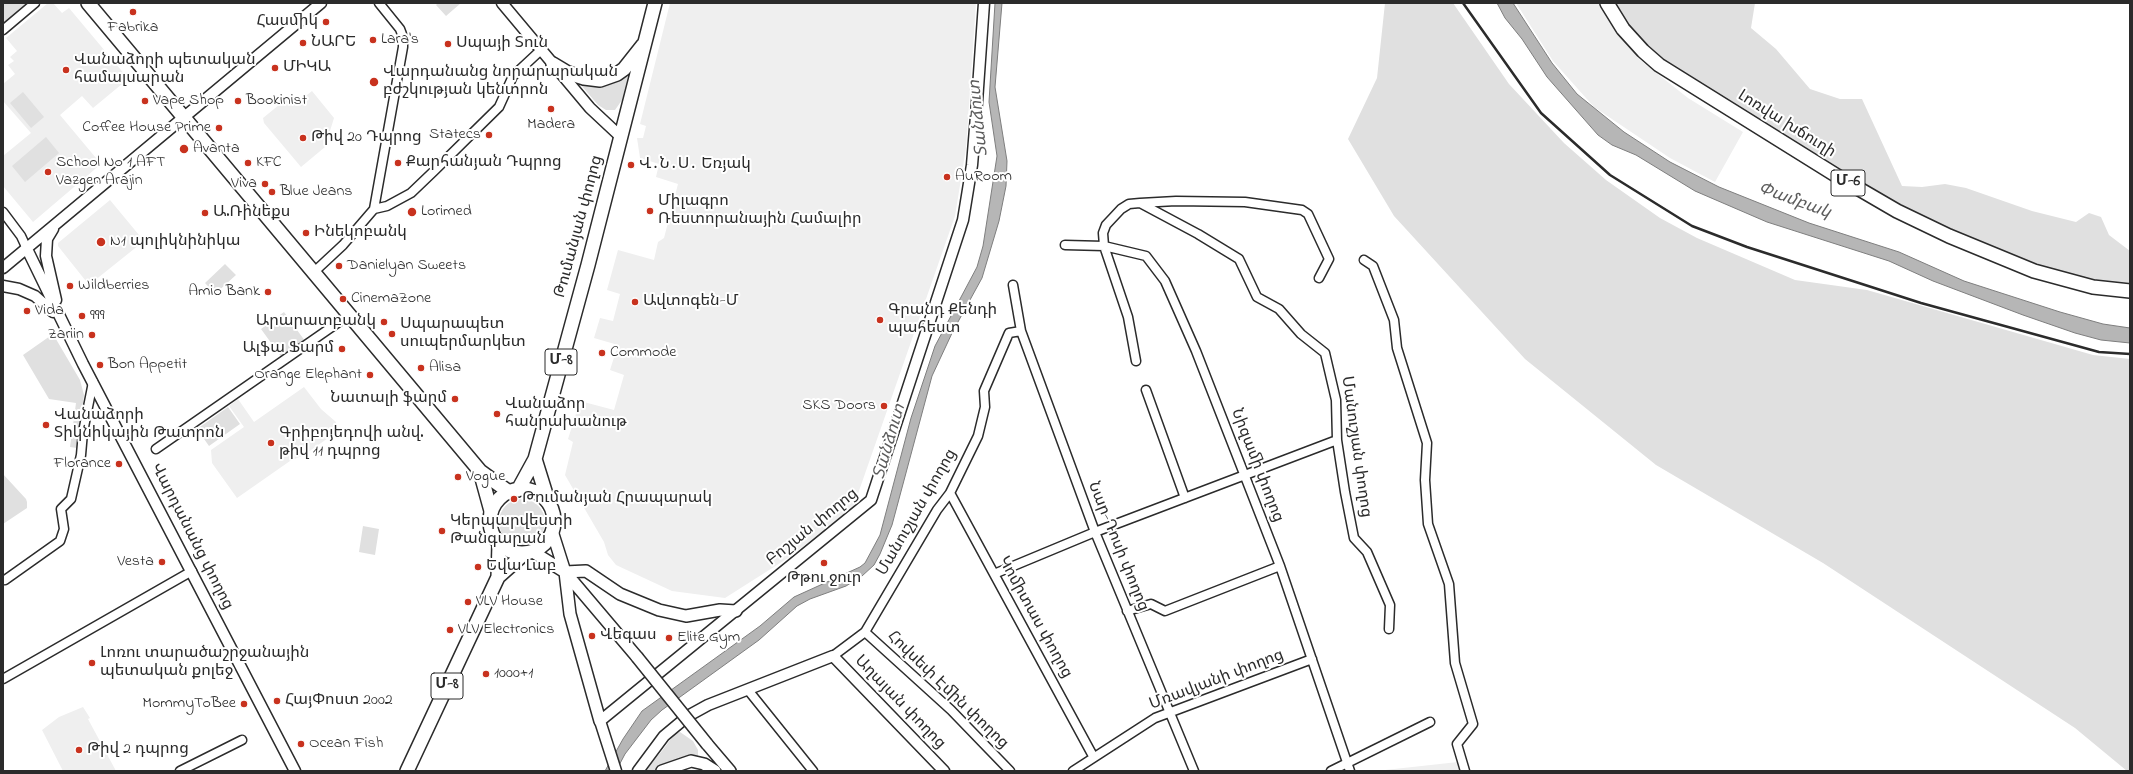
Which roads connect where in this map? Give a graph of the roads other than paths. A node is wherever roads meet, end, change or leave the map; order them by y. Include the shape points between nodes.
1 (35, 3) edge
2 (88, 3) edge
3 (321, 3) edge
4 (379, 3) edge
5 (502, 3) edge
6 (655, 3) edge
7 (984, 3) edge
8 (1607, 3) edge
9 (3, 30) edge
10 (646, 40) junction
11 (542, 49) junction
12 (553, 64) junction
13 (184, 118) junction
14 (621, 137) junction
15 (1140, 203) junction
16 (374, 209) junction
17 (3, 212) edge
18 (56, 224) junction
19 (1065, 245) dead end
20 (1104, 246) junction
21 (27, 249) junction
22 (1364, 260) dead end
23 (3, 268) edge
24 (314, 272) junction
25 (1319, 278) dead end
26 (1013, 284) dead end
27 (3, 286) edge
28 (2130, 291) edge
29 (349, 315) junction
30 (61, 320) junction
31 (1021, 331) junction
32 (1136, 361) dead end
33 (92, 382) junction
34 (1146, 390) dead end
35 (1337, 440) junction
36 (156, 449) dead end
37 (535, 459) junction
38 (480, 472) junction
39 (1244, 475) junction
40 (513, 491) junction
41 (950, 493) junction
42 (1185, 498) junction
43 (550, 505) junction
44 (491, 511) junction
45 (552, 531) junction
46 (1095, 532) junction
47 (499, 544) junction
48 (529, 552) junction
49 (1280, 566) junction
50 (192, 571) junction
51 (565, 572) junction
52 (994, 574) junction
53 (498, 577) junction
54 (5, 580) dead end
55 (736, 611) junction
56 (1127, 611) junction
57 (1389, 629) dead end
58 (865, 632) junction
59 (833, 656) junction
60 (1312, 659) junction
61 (3, 680) edge
62 (748, 690) junction
63 (1170, 712) junction
64 (600, 721) junction
65 (1430, 722) dead end
66 (242, 740) dead end
67 (1093, 756) junction
68 (1349, 767) edge
69 (180, 771) edge
70 (295, 771) edge
71 (407, 771) edge
72 (616, 771) edge
73 (638, 771) edge
74 (662, 771) edge
75 (716, 771) edge
76 (730, 771) edge
77 (813, 771) edge
78 (944, 771) edge
79 (1010, 771) edge
80 (1073, 771) edge
81 (1194, 771) edge
82 (1331, 771) edge
83 (1465, 771) edge

1 - 9 street
2 - 13 main road
3 - 13 street
4 - 16 street via 400,29 403,47
5 - 11 street
6 - 10 main road, Թումանյան փողոց / Մ-8
7 - 55 street, Բոշյան փողոց via 976,116 963,220 871,500
8 - 28 main road, Լոռվա խճուղի / Մ-6 via 1623,28 1659,65 1842,180 1897,211 1949,236 2034,271 2093,287
10 - 12 main road via 624,69 608,78 584,78 568,73
10 - 14 main road, Թումանյան փողոց / Մ-8
11 - 12 street
11 - 16 street via 513,76 499,107 425,180 411,193 387,206
12 - 14 street via 590,108
13 - 18 street
13 - 24 main road
14 - 37 main road, Թումանյան փողոց / Մ-8
15 - 20 street via 1129,204 1112,217 1103,233
15 - 25 street via 1245,202 1302,210 1308,214 1329,259
15 - 35 street, Մանուշյան փողոց via 1239,259 1257,297 1279,309 1301,334 1325,353 1336,400
16 - 24 street via 343,245
17 - 21 street, Վարդանանց փողոց via 21,236
18 - 21 street
18 - 30 street via 47,239 46,256
19 - 20 street, Նիզամի փողոց
20 - 32 street via 1128,316
20 - 39 street, Նիզամի փողոց via 1146,256 1165,281 1196,351
21 - 23 street
21 - 30 street, Վարդանանց փողոց
22 - 83 street via 1373,266 1394,320 1396,348 1427,443 1425,480 1428,524 1449,584 1455,663 1473,724 1457,744
24 - 29 main road
26 - 31 street
27 - 30 street via 35,296
29 - 36 street
29 - 38 main road
30 - 33 street, Վարդանանց փողոց
31 - 41 street, Մանուշյան փողոց via 1009,332 984,391 985,407 978,436
31 - 46 street, Նար-Դոսի փողոց
33 - 50 street, Վարդանանց փողոց
33 - 54 street via 81,455 71,498 61,509 64,529 60,541
34 - 42 street
35 - 39 street
35 - 57 street, Մանուշյան փողոց via 1354,538 1367,552 1390,605
37 - 40 main road, Մ-8
37 - 43 main road
38 - 40 main road
38 - 44 main road
39 - 42 street
39 - 49 street, Նիզամի փողոց
40 - 43 main road via 536,493
40 - 44 main road via 501,497
41 - 52 street, Կոմիտաս փողոց
41 - 58 street, Մանուշյան փողոց via 937,510
42 - 46 street
43 - 45 main road via 553,514
44 - 47 main road via 491,529
45 - 48 main road via 547,541
45 - 51 main road
46 - 52 street
46 - 56 street, Նար-Դոսի փողոց
47 - 48 main road via 511,552
47 - 53 main road, Մ-8
48 - 51 main road
48 - 53 main road, Մ-8
49 - 56 street via 1165,611 1151,604
49 - 60 street, Նիզամի փողոց
50 - 61 street
50 - 70 street, Վարդանանց փողոց
51 - 55 main road via 586,571 620,594 659,610 686,616 720,610
51 - 64 main road via 570,614
51 - 76 main road, bridge
52 - 67 street, Կոմիտաս փողոց
53 - 71 main road, Մ-8
55 - 64 street, Բոշյան փողոց
56 - 63 street, Նար-Դոսի փողոց
58 - 59 street, Մանուշյան փողոց
58 - 79 street, Հովսեփ Էմին փողոց via 951,710
59 - 62 street
59 - 78 street, Աղայան փողոց
60 - 63 street, Մռավյանի փողոց
60 - 68 street, Նիզամի փողոց
62 - 73 street via 708,706 676,725 654,748
62 - 77 street
63 - 67 street, Մռավյանի փողոց via 1155,718
63 - 81 street, Նար-Դոսի փողոց
64 - 72 street
65 - 68 street
66 - 69 street
67 - 80 street, Մռավյանի փողոց
68 - 82 street
74 - 75 main road via 691,761 704,764

